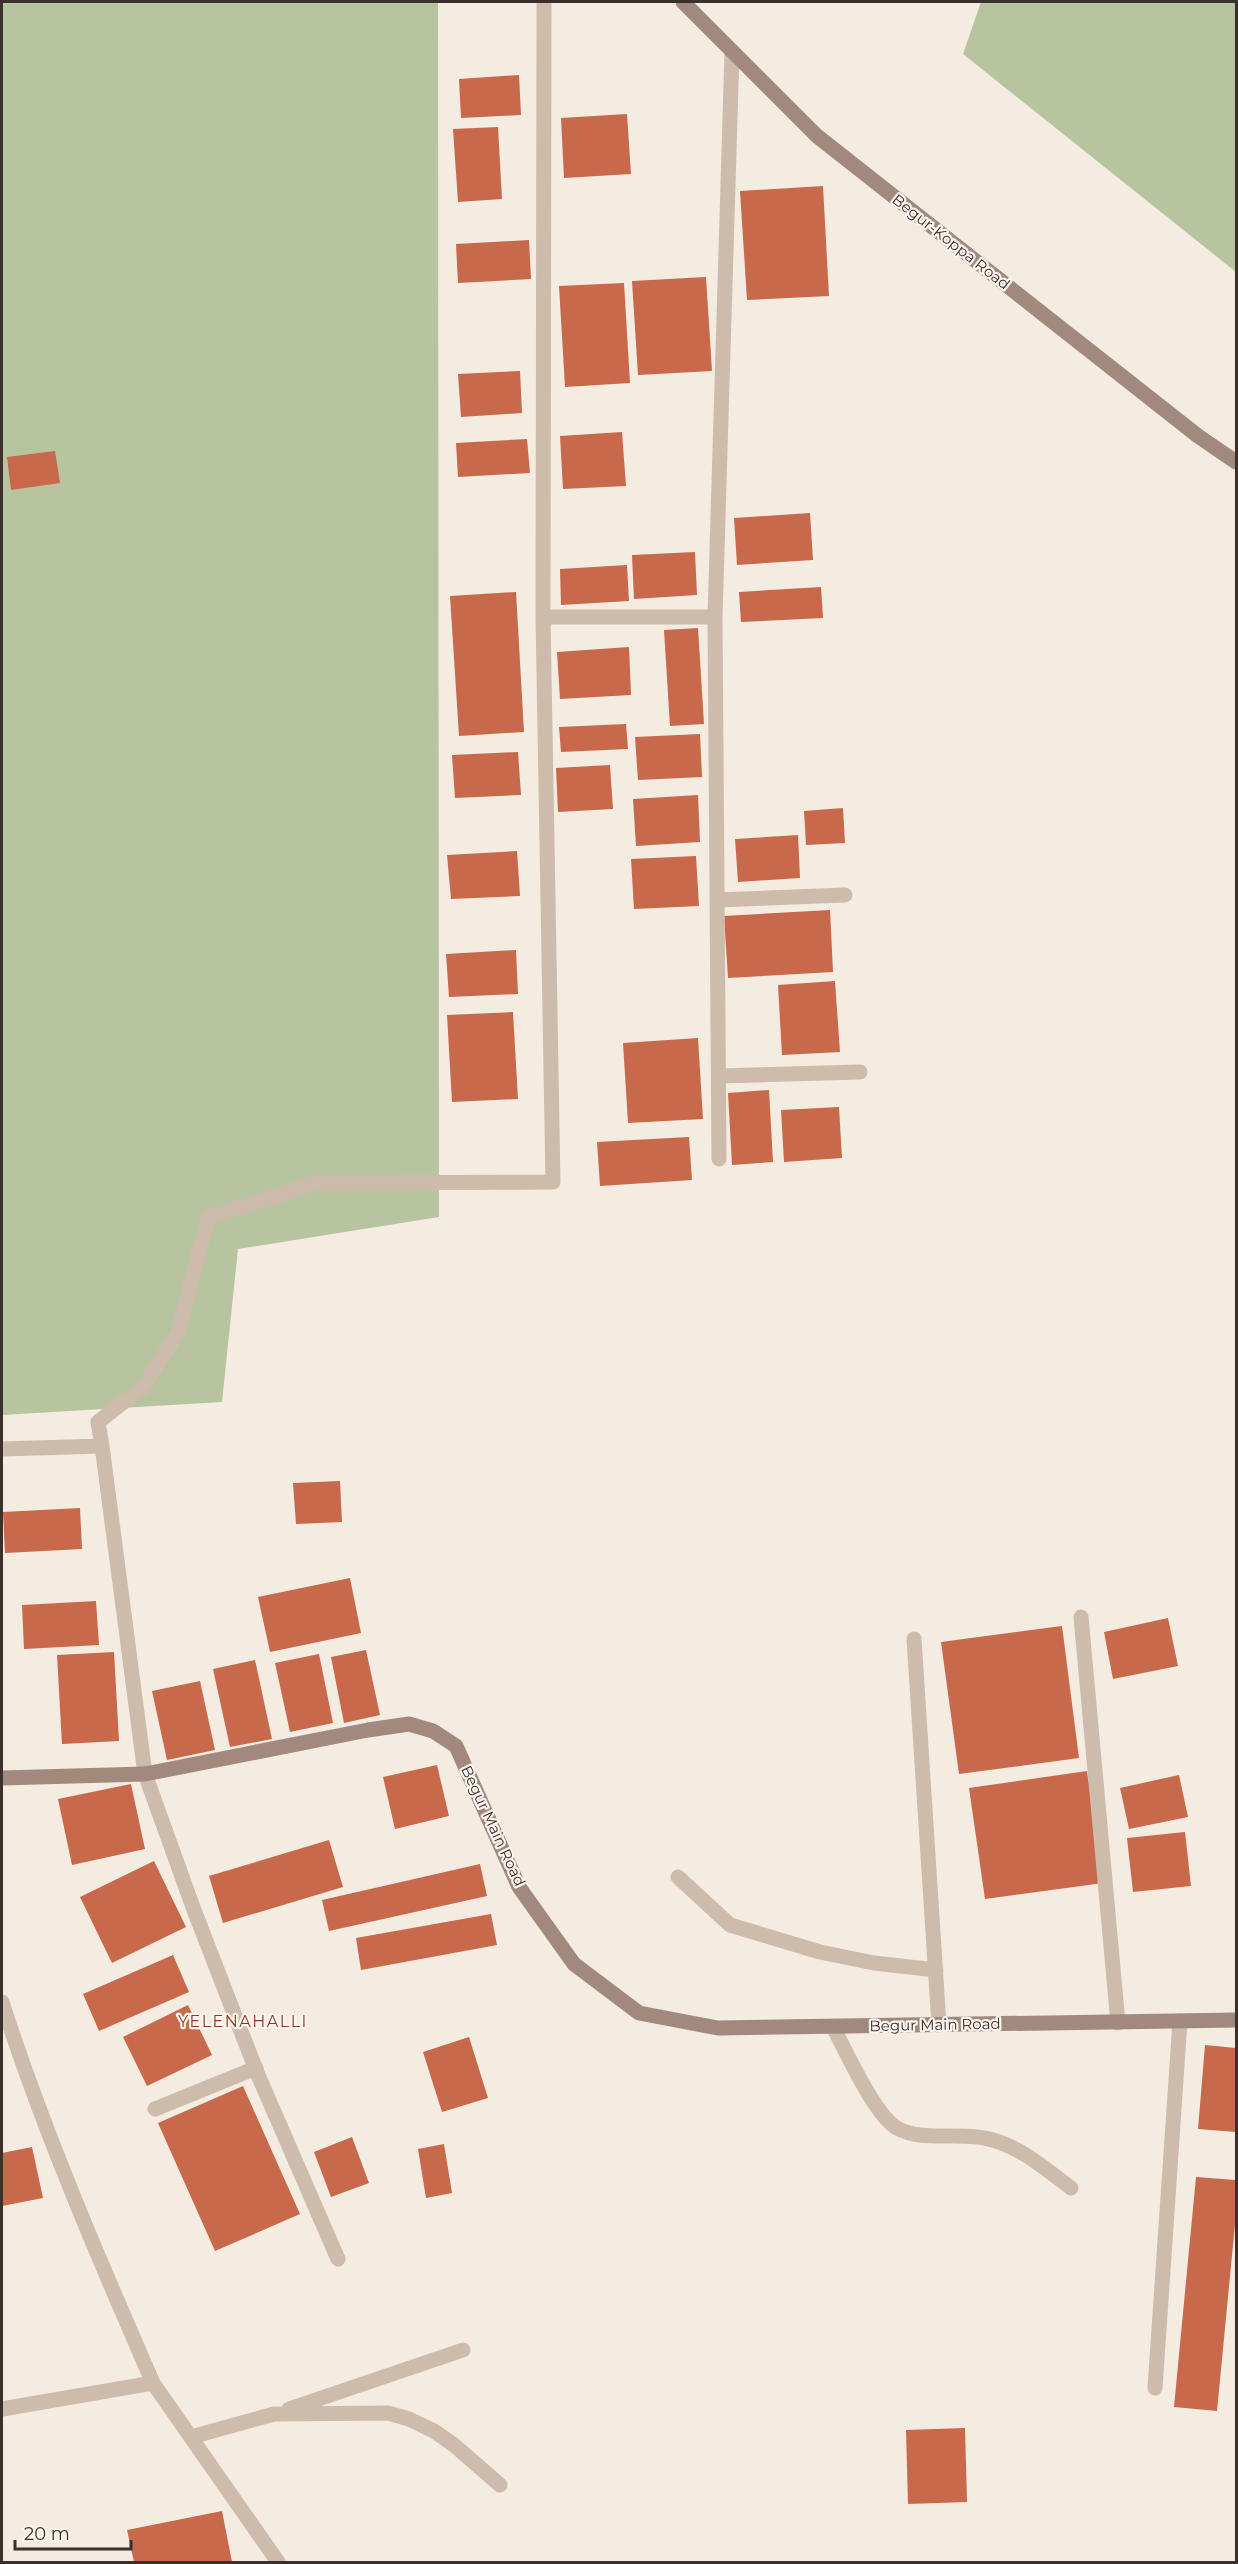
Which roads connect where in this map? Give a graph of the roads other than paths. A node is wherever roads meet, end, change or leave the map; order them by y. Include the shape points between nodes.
1 (544, 2) edge
2 (683, 2) edge
3 (732, 52) junction
4 (1236, 462) edge
5 (543, 617) junction
6 (715, 617) junction
7 (845, 895) dead end
8 (717, 900) junction
9 (860, 1072) dead end
10 (719, 1076) junction
11 (719, 1159) dead end
12 (102, 1446) junction
13 (2, 1449) edge
14 (1081, 1617) dead end
15 (914, 1639) dead end
16 (145, 1774) junction
17 (2, 1778) edge
18 (678, 1877) dead end
19 (936, 1970) junction
20 (2, 2002) edge
21 (1236, 2020) edge
22 (1180, 2021) junction
23 (1118, 2023) junction
24 (939, 2025) junction
25 (832, 2027) junction
26 (256, 2068) junction
27 (155, 2109) dead end
28 (1071, 2188) dead end
29 (338, 2259) dead end
30 (463, 2350) dead end
31 (153, 2383) junction
32 (1155, 2388) dead end
33 (2, 2409) edge
34 (274, 2414) junction
35 (191, 2437) junction
36 (500, 2485) dead end
37 (278, 2562) edge

1 - 5 street
2 - 3 street, Begur-Koppa Road
3 - 4 street, Begur-Koppa Road via 817,136
3 - 6 street
5 - 6 street
5 - 12 street via 554,1182 317,1183 208,1217 178,1333 143,1388 98,1422
6 - 8 street
7 - 8 street
8 - 10 street
9 - 10 street
10 - 11 street
12 - 13 street
12 - 16 street
14 - 23 street
15 - 19 street
16 - 17 street, Begur Main Road
16 - 25 street, Begur Main Road via 368,1730 409,1724 433,1731 456,1746 519,1887 574,1964 639,2013 718,2028
16 - 26 street
18 - 19 street via 730,1925 820,1952
19 - 24 street
20 - 31 street via 30,2090
21 - 22 street, Begur Main Road
22 - 23 street, Begur Main Road
22 - 32 street
23 - 24 street, Begur Main Road
24 - 25 street, Begur Main Road
25 - 28 street via 879,2111 896,2128 915,2134 982,2137 1005,2143
26 - 27 street
26 - 29 street
30 - 34 street
31 - 33 street
31 - 35 street
34 - 35 street
34 - 36 street via 388,2412 434,2431
35 - 37 street

